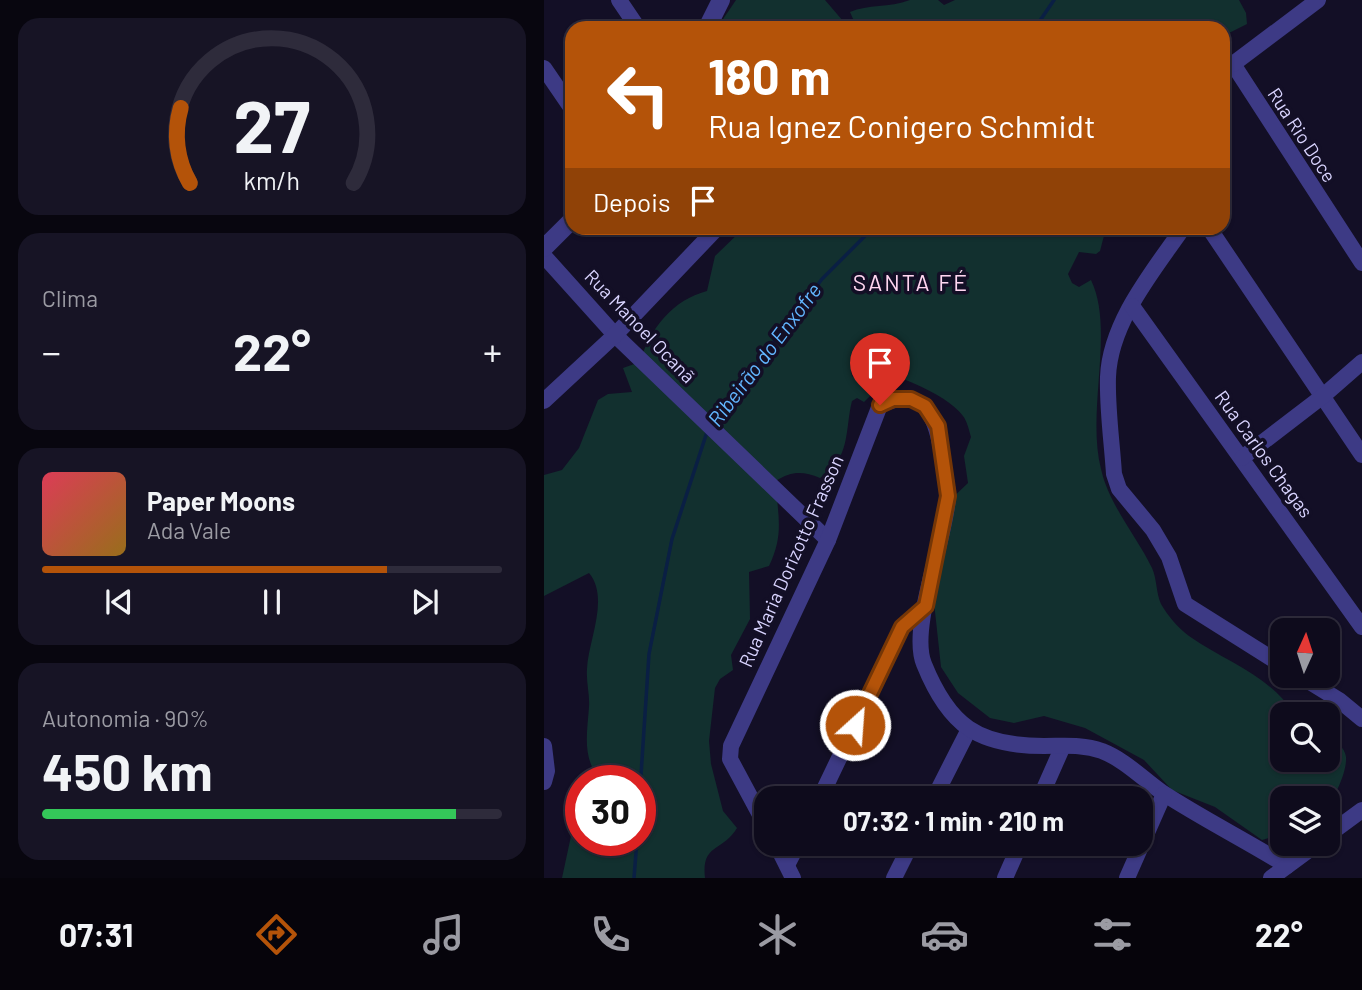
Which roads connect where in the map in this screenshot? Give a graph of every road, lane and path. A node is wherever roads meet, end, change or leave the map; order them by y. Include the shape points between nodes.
1 (619, 0) edge
2 (721, 0) edge
3 (1318, 0) edge
4 (633, 21) edge
5 (710, 21) edge
6 (1230, 63) edge
7 (1230, 67) edge
8 (544, 68) edge
9 (565, 99) edge
10 (565, 227) edge
11 (710, 235) edge
12 (1178, 235) edge
13 (1214, 235) edge
14 (544, 248) edge
15 (544, 256) edge
16 (1362, 263) edge
17 (1132, 306) junction
18 (1150, 331) junction
19 (615, 335) junction
20 (1117, 340) junction
21 (1362, 362) edge
22 (1323, 397) junction
23 (544, 401) edge
24 (1362, 456) edge
25 (1242, 458) junction
26 (828, 540) junction
27 (926, 606) junction
28 (1362, 626) edge
29 (1270, 658) edge
30 (1319, 688) edge
31 (1344, 704) junction
32 (1362, 706) edge
33 (1362, 719) edge
34 (968, 731) junction
35 (544, 746) edge
36 (1063, 746) junction
37 (544, 782) edge
38 (825, 786) edge
39 (940, 786) edge
40 (1045, 786) edge
41 (1164, 794) junction
42 (754, 804) edge
43 (1362, 810) edge
44 (1340, 826) edge
45 (782, 856) edge
46 (905, 856) edge
47 (1015, 856) edge
48 (1301, 856) edge
49 (1287, 866) junction
50 (790, 872) edge
51 (894, 878) edge
52 (1005, 878) edge
53 (1127, 878) edge
54 (1270, 878) edge

1 - 4 street
2 - 5 street
3 - 6 street
7 - 16 street, Rua Rio Doce
8 - 9 street
10 - 14 street
11 - 19 street
12 - 17 street
13 - 22 street
15 - 19 street, Rua Manoel Ocanã
17 - 18 street, Rua Carlos Chagas
17 - 20 street
18 - 20 street
18 - 25 street, Rua Carlos Chagas
19 - 23 street
19 - 26 street, Rua Manoel Ocanã
20 - 29 street via 1108,376 1114,474 1119,489 1154,530 1169,557 1184,604
21 - 22 street
22 - 24 street
22 - 25 street
25 - 28 street, Rua Carlos Chagas
26 - 27 street, Rua Maria Dorizotto Frasson via 880,405 911,399 925,406 938,426 948,496
26 - 42 street, Rua Maria Dorizotto Frasson via 731,746 730,759
27 - 34 street via 922,659 938,691
27 - 38 street via 902,627
30 - 31 street
31 - 32 street
31 - 33 street
34 - 36 street via 1009,746
34 - 39 street
35 - 37 street
36 - 40 street
36 - 41 street via 1103,751
41 - 49 street
41 - 53 street
43 - 44 street
45 - 50 street
46 - 51 street
47 - 52 street
48 - 49 street
49 - 54 street

